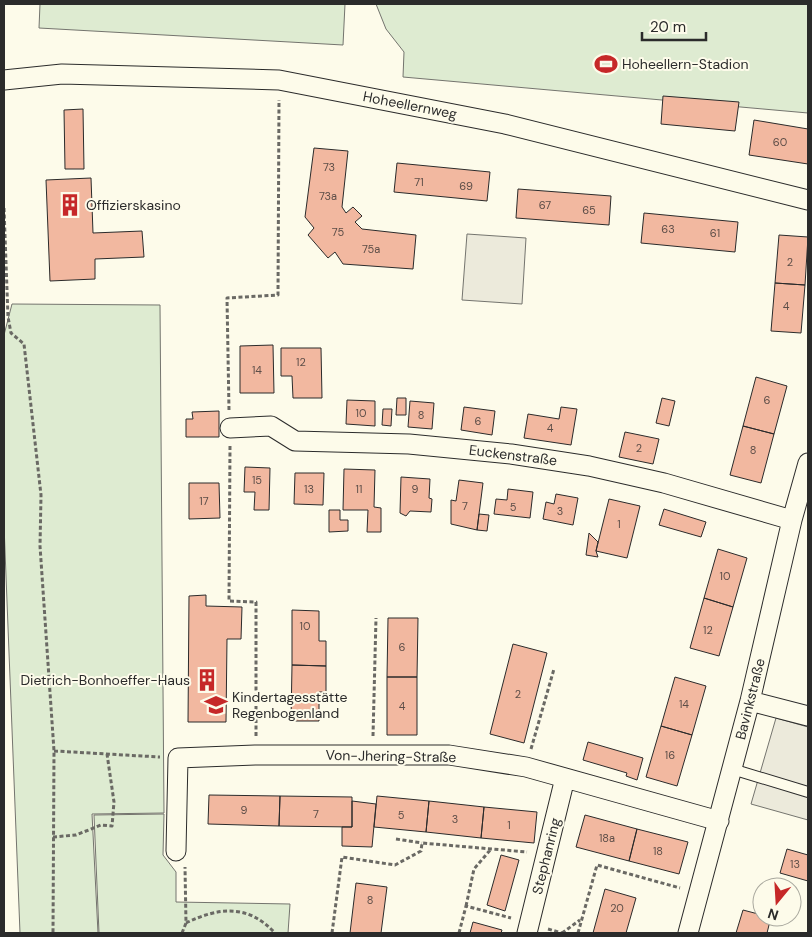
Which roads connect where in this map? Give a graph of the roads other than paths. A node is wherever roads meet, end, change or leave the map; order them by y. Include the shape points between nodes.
1 (4, 80) edge
2 (808, 200) edge
3 (230, 428) road end
4 (808, 463) edge
5 (792, 520) junction
6 (750, 701) junction
7 (808, 716) edge
8 (732, 770) junction
9 (565, 778) junction
10 (808, 792) edge
11 (719, 821) junction
12 (176, 851) road end
13 (528, 928) edge
14 (688, 933) edge

1 - 2 street, Hoheellernweg via 62,74 279,80 505,124
3 - 5 street, Euckenstraße via 271,426 295,441 409,444 579,464 664,482
4 - 5 street, Bavinkstraße
5 - 6 street, Bavinkstraße
6 - 7 street
6 - 8 street, Bavinkstraße
8 - 10 lane
8 - 11 street, Bavinkstraße
9 - 11 street, Von-Jhering-Straße
9 - 12 street, Von-Jhering-Straße via 526,767 449,755 178,758
9 - 13 street, Stephanring
11 - 14 street, Bavinkstraße

